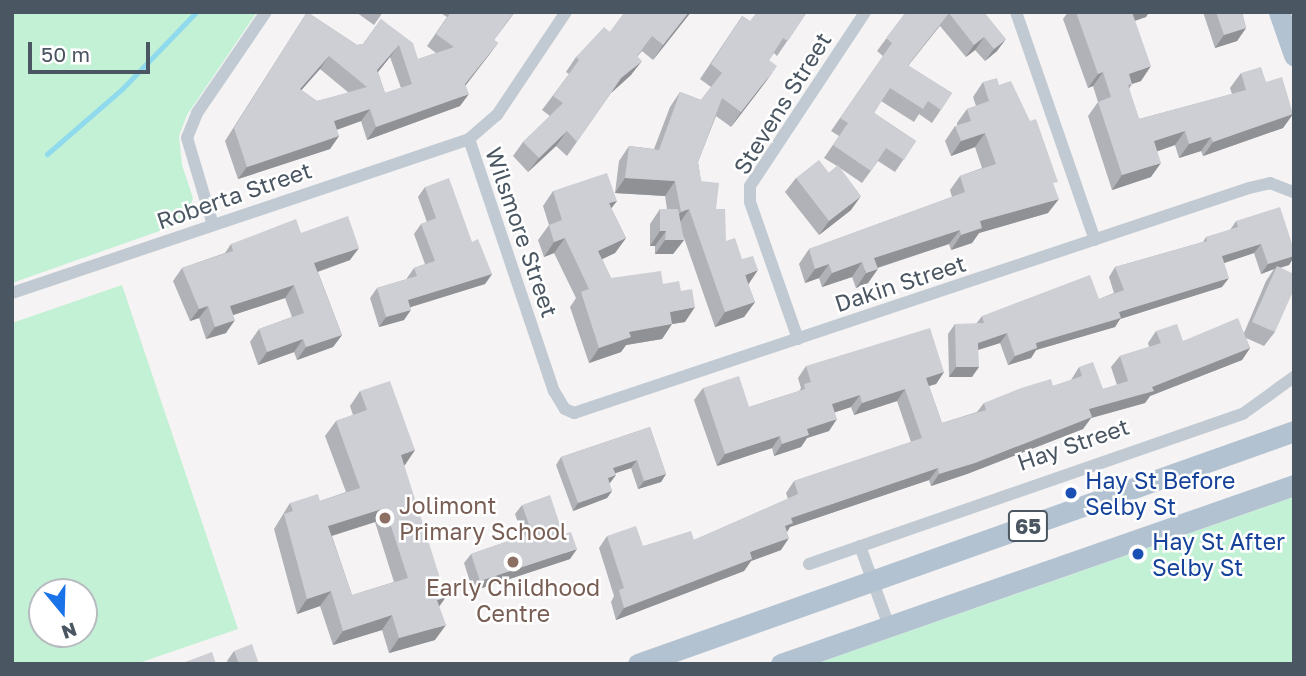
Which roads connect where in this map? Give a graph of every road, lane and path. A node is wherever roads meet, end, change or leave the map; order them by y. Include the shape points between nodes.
1 (266, 12) edge
2 (566, 12) edge
3 (865, 12) edge
4 (1016, 12) edge
5 (1279, 12) edge
6 (1294, 55) edge
7 (469, 139) junction
8 (1294, 192) edge
9 (213, 225) junction
10 (1095, 240) junction
11 (12, 293) edge
12 (798, 339) junction
13 (1294, 377) edge
14 (565, 409) joint
15 (1293, 431) edge
16 (1294, 485) edge
17 (860, 546) junction
18 (809, 564) dead end
19 (873, 581) junction
20 (889, 626) junction
21 (638, 664) edge
22 (781, 664) edge

1 - 9 street via 197,113 187,138
2 - 7 street, Wilsmore Street via 497,115
3 - 12 street, Stevens Street via 750,186 750,202
4 - 10 street
5 - 6 main road
7 - 9 street, Roberta Street
7 - 14 street, Wilsmore Street via 554,391
8 - 10 street, Dakin Street via 1270,183 1249,188
9 - 11 street, Roberta Street
10 - 12 street, Dakin Street
12 - 14 street, Dakin Street via 590,410 574,413
13 - 17 street, Hay Street via 1244,413
15 - 19 main road, 65
16 - 20 main road, 65
17 - 18 street, Hay Street
17 - 19 street
19 - 20 street
19 - 21 main road, 65
20 - 22 main road, 65

